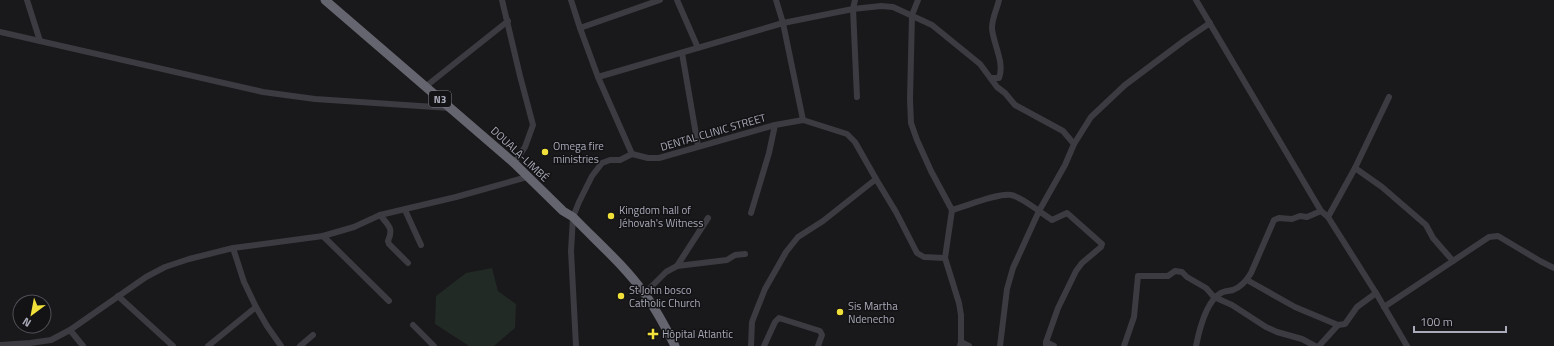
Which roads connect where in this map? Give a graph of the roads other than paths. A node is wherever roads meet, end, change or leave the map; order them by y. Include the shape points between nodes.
1 (27, 0) edge
2 (325, 0) edge
3 (502, 0) edge
4 (571, 0) edge
5 (660, 0) edge
6 (677, 0) edge
7 (776, 0) edge
8 (855, 0) edge
9 (918, 0) edge
10 (999, 0) edge
11 (1196, 0) edge
12 (853, 9) junction
13 (912, 15) junction
14 (508, 21) junction
15 (783, 23) junction
16 (1210, 23) junction
17 (580, 28) junction
18 (0, 32) edge
19 (40, 41) junction
20 (698, 48) junction
21 (682, 53) junction
22 (598, 77) junction
23 (991, 78) junction
24 (425, 87) junction
25 (857, 97) dead end
26 (1389, 97) dead end
27 (450, 108) junction
28 (804, 120) junction
29 (775, 125) junction
30 (1074, 144) junction
31 (698, 146) junction
32 (632, 154) junction
33 (514, 163) junction
34 (1355, 168) junction
35 (526, 177) junction
36 (876, 179) junction
37 (405, 210) junction
38 (952, 210) junction
39 (1039, 211) junction
40 (1321, 211) junction
41 (751, 213) dead end
42 (380, 215) junction
43 (573, 217) junction
44 (1328, 217) junction
45 (708, 218) dead end
46 (323, 236) junction
47 (421, 245) dead end
48 (234, 248) junction
49 (745, 254) dead end
50 (945, 258) junction
51 (1453, 261) junction
52 (408, 263) dead end
53 (677, 266) junction
54 (1554, 268) edge
55 (1247, 280) junction
56 (645, 293) junction
57 (1376, 293) junction
58 (118, 296) junction
59 (1214, 297) junction
60 (389, 301) dead end
61 (256, 307) junction
62 (1384, 307) junction
63 (413, 325) dead end
64 (1338, 325) junction
65 (70, 330) junction
66 (313, 336) dead end
67 (960, 344) edge
68 (1046, 344) edge
69 (0, 345) edge
70 (83, 346) edge
71 (173, 346) edge
72 (208, 346) edge
73 (281, 346) edge
74 (300, 346) edge
75 (434, 346) edge
76 (576, 346) edge
77 (675, 346) edge
78 (750, 346) edge
79 (764, 346) edge
80 (818, 346) edge
81 (968, 346) edge
82 (1000, 346) edge
83 (1054, 346) edge
84 (1124, 346) edge
85 (1196, 346) edge
86 (1315, 346) edge
87 (1319, 346) edge
88 (1407, 346) edge

1 - 19 street
2 - 24 highway, DOUALA-LIMBÉ / N3
3 - 14 street
4 - 17 street
5 - 17 street
6 - 20 street
7 - 15 street
8 - 12 street
9 - 13 street
10 - 23 street via 992,25 1001,74 999,78
11 - 16 street
12 - 13 street via 888,6
12 - 15 street
12 - 25 street
13 - 23 street via 943,33 980,64
13 - 38 street via 911,123
14 - 24 street
14 - 33 street via 533,125 525,147
15 - 20 street
15 - 28 street
16 - 30 street via 1124,85 1091,118
16 - 40 street
17 - 22 street
18 - 19 street
19 - 27 street via 263,92 315,99
20 - 21 street
21 - 22 street
21 - 31 street
22 - 32 street
23 - 30 street via 1015,105 1063,131
24 - 27 highway, DOUALA-LIMBÉ / N3
26 - 34 street
27 - 33 highway, DOUALA-LIMBÉ / N3
28 - 29 street, DENTAL CLINIC STREET
28 - 36 street via 847,134 855,142
29 - 31 street, DENTAL CLINIC STREET
29 - 41 street
30 - 39 street via 1065,166
31 - 32 street, DENTAL CLINIC STREET via 659,158
32 - 43 street via 620,160 602,163 597,168
33 - 35 highway, DOUALA-LIMBÉ / N3
34 - 44 street
34 - 51 street via 1382,187 1426,226
35 - 37 street
35 - 43 highway, DOUALA-LIMBÉ / N3
36 - 50 street via 917,253
36 - 78 street via 823,221 798,237 790,247 759,303 752,322
37 - 42 street
37 - 47 street
38 - 39 street via 1004,195 1024,201
38 - 50 street
39 - 68 street via 1052,220 1067,213 1102,244 1076,271 1058,308
39 - 82 street via 1013,268 1007,289
40 - 44 street
40 - 55 street via 1307,217 1274,220
42 - 46 street via 354,227
42 - 52 street via 391,229 389,244
43 - 56 highway, DOUALA-LIMBÉ / N3
43 - 76 street via 571,251
44 - 57 street
45 - 53 street
46 - 48 street
46 - 60 street
48 - 58 street via 166,266
48 - 61 street via 244,282
49 - 53 street via 722,261
50 - 67 street via 959,303
51 - 54 street via 1494,235
51 - 62 street
53 - 56 street via 666,272
55 - 59 street via 1238,287
55 - 64 street via 1295,307
56 - 77 highway, DOUALA-LIMBÉ / N3
57 - 62 street
57 - 64 street via 1357,307 1345,324
58 - 65 street
58 - 71 street
59 - 84 street via 1206,288 1182,272 1175,271 1168,276 1138,276 1134,317
59 - 85 street via 1204,317
59 - 86 street via 1232,304 1272,329
61 - 72 street
61 - 73 street
62 - 88 street
63 - 75 street
64 - 87 street
65 - 69 street via 51,340
65 - 70 street
66 - 74 street
67 - 81 street
68 - 83 street
79 - 80 street via 774,322 779,318 820,331 822,335

